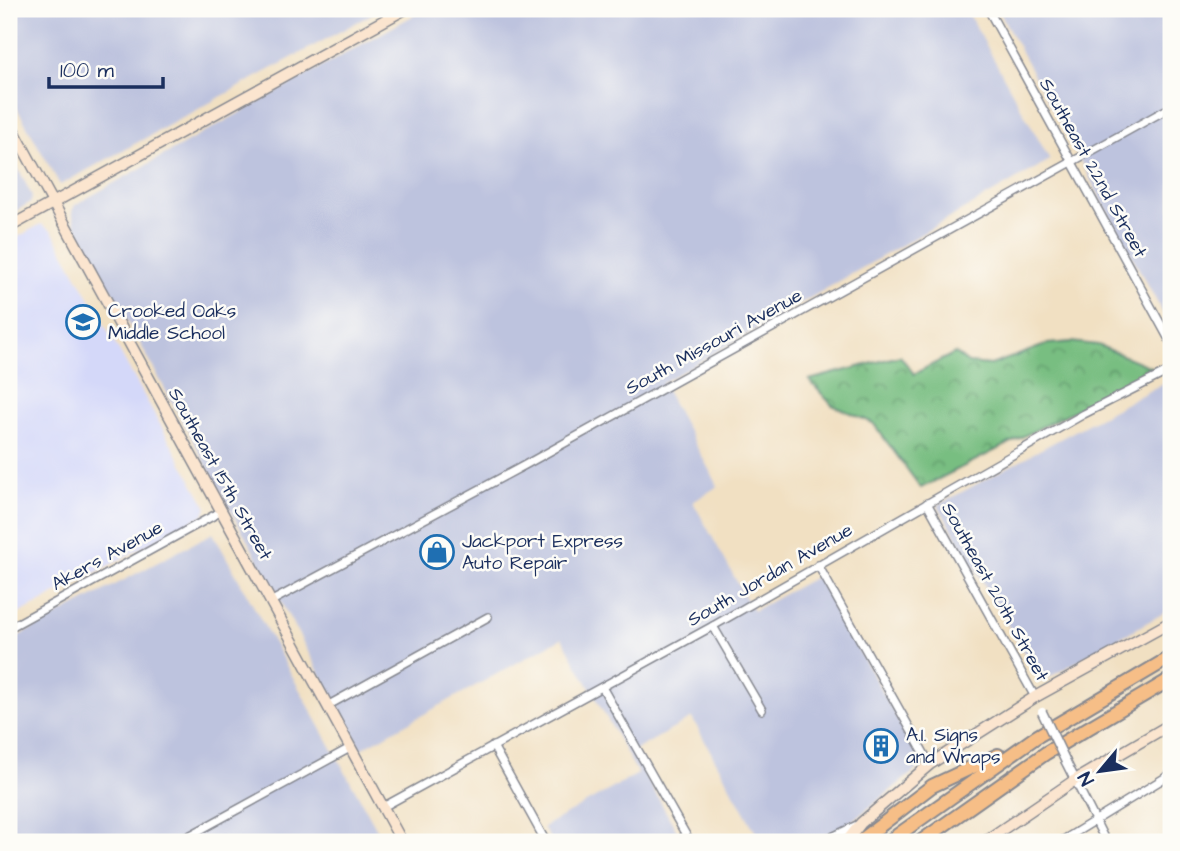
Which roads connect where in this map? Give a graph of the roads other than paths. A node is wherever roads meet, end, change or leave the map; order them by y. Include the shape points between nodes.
1 (405, 9) edge
2 (988, 9) edge
3 (1171, 107) edge
4 (9, 122) edge
5 (1070, 161) junction
6 (54, 203) junction
7 (9, 228) edge
8 (1171, 343) edge
9 (1171, 370) edge
10 (927, 503) junction
11 (220, 512) junction
12 (818, 565) junction
13 (270, 602) junction
14 (488, 617) dead end
15 (1171, 622) edge
16 (713, 626) junction
17 (9, 628) edge
18 (1171, 657) edge
19 (1171, 679) edge
20 (602, 687) junction
21 (1035, 697) junction
22 (327, 706) junction
23 (762, 710) dead end
24 (1171, 724) edge
25 (1036, 737) junction
26 (492, 746) junction
27 (351, 748) junction
28 (930, 764) junction
29 (1171, 774) edge
30 (1075, 780) junction
31 (383, 807) junction
32 (1093, 820) junction
33 (861, 823) junction
34 (178, 842) edge
35 (402, 842) edge
36 (546, 842) edge
37 (690, 842) edge
38 (792, 842) edge
39 (846, 842) edge
40 (859, 842) edge
41 (888, 842) edge
42 (922, 842) edge
43 (984, 842) edge
44 (1060, 842) edge
45 (1106, 842) edge

1 - 6 main road
2 - 5 street, Southeast 22nd Street
3 - 5 street, South Missouri Avenue
4 - 6 main road, Southeast 15th Street
5 - 8 street, Southeast 22nd Street
5 - 13 street, South Missouri Avenue
6 - 7 main road
6 - 11 main road, Southeast 15th Street
9 - 10 street, South Jordan Avenue
10 - 12 street, South Jordan Avenue
10 - 21 street, Southeast 20th Street
11 - 13 main road, Southeast 15th Street
11 - 17 street, Akers Avenue
12 - 16 street, South Jordan Avenue
12 - 28 street
13 - 22 main road, Southeast 15th Street
14 - 22 street
15 - 21 main road
16 - 20 street, South Jordan Avenue
16 - 23 street
18 - 25 highway
19 - 42 highway via 1046,753
20 - 26 street, South Jordan Avenue
20 - 37 street
21 - 28 main road
21 - 30 street, bridge
22 - 27 main road, Southeast 15th Street
24 - 30 main road
25 - 40 highway via 932,786
25 - 41 highway
26 - 31 street, South Jordan Avenue
26 - 36 street
27 - 31 main road, Southeast 15th Street
27 - 34 street
28 - 33 main road
29 - 32 street
30 - 32 street
30 - 43 main road
31 - 35 main road, Southeast 15th Street
32 - 44 street
32 - 45 street
33 - 38 street via 831,838
33 - 39 main road

